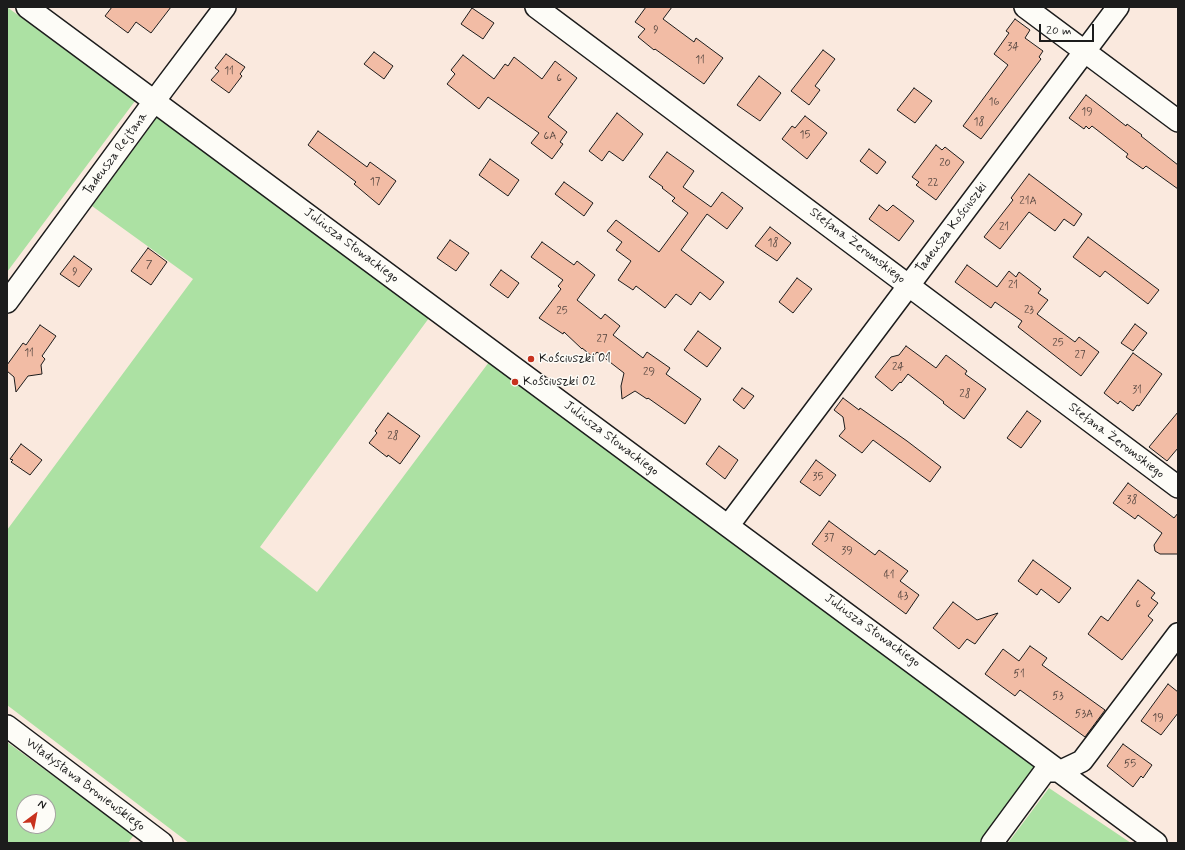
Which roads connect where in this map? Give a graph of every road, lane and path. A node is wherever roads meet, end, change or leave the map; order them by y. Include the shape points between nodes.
1 (27, 7) edge
2 (225, 7) edge
3 (536, 7) edge
4 (1025, 7) edge
5 (1118, 7) edge
6 (1085, 52) junction
7 (155, 101) junction
8 (1178, 121) edge
9 (909, 286) junction
10 (7, 302) edge
11 (1178, 487) edge
12 (728, 526) junction
13 (1178, 634) edge
14 (7, 726) edge
15 (1061, 771) junction
16 (162, 843) edge
17 (992, 843) edge
18 (1156, 843) edge

1 - 7 street, Juliusza Słowackiego
2 - 7 street, Tadeusza Rejtana
3 - 9 street, Stefana Żeromskiego
4 - 6 street
5 - 6 street, Tadeusza Kościuszki
6 - 8 street
6 - 9 street, Tadeusza Kościuszki
7 - 10 street, Tadeusza Rejtana
7 - 12 street, Juliusza Słowackiego
9 - 11 street, Stefana Żeromskiego
9 - 12 street, Tadeusza Kościuszki
12 - 15 street, Juliusza Słowackiego
13 - 15 street via 1082,761
14 - 16 street, Władysława Broniewskiego
15 - 17 street via 1045,772
15 - 18 street, Juliusza Słowackiego

